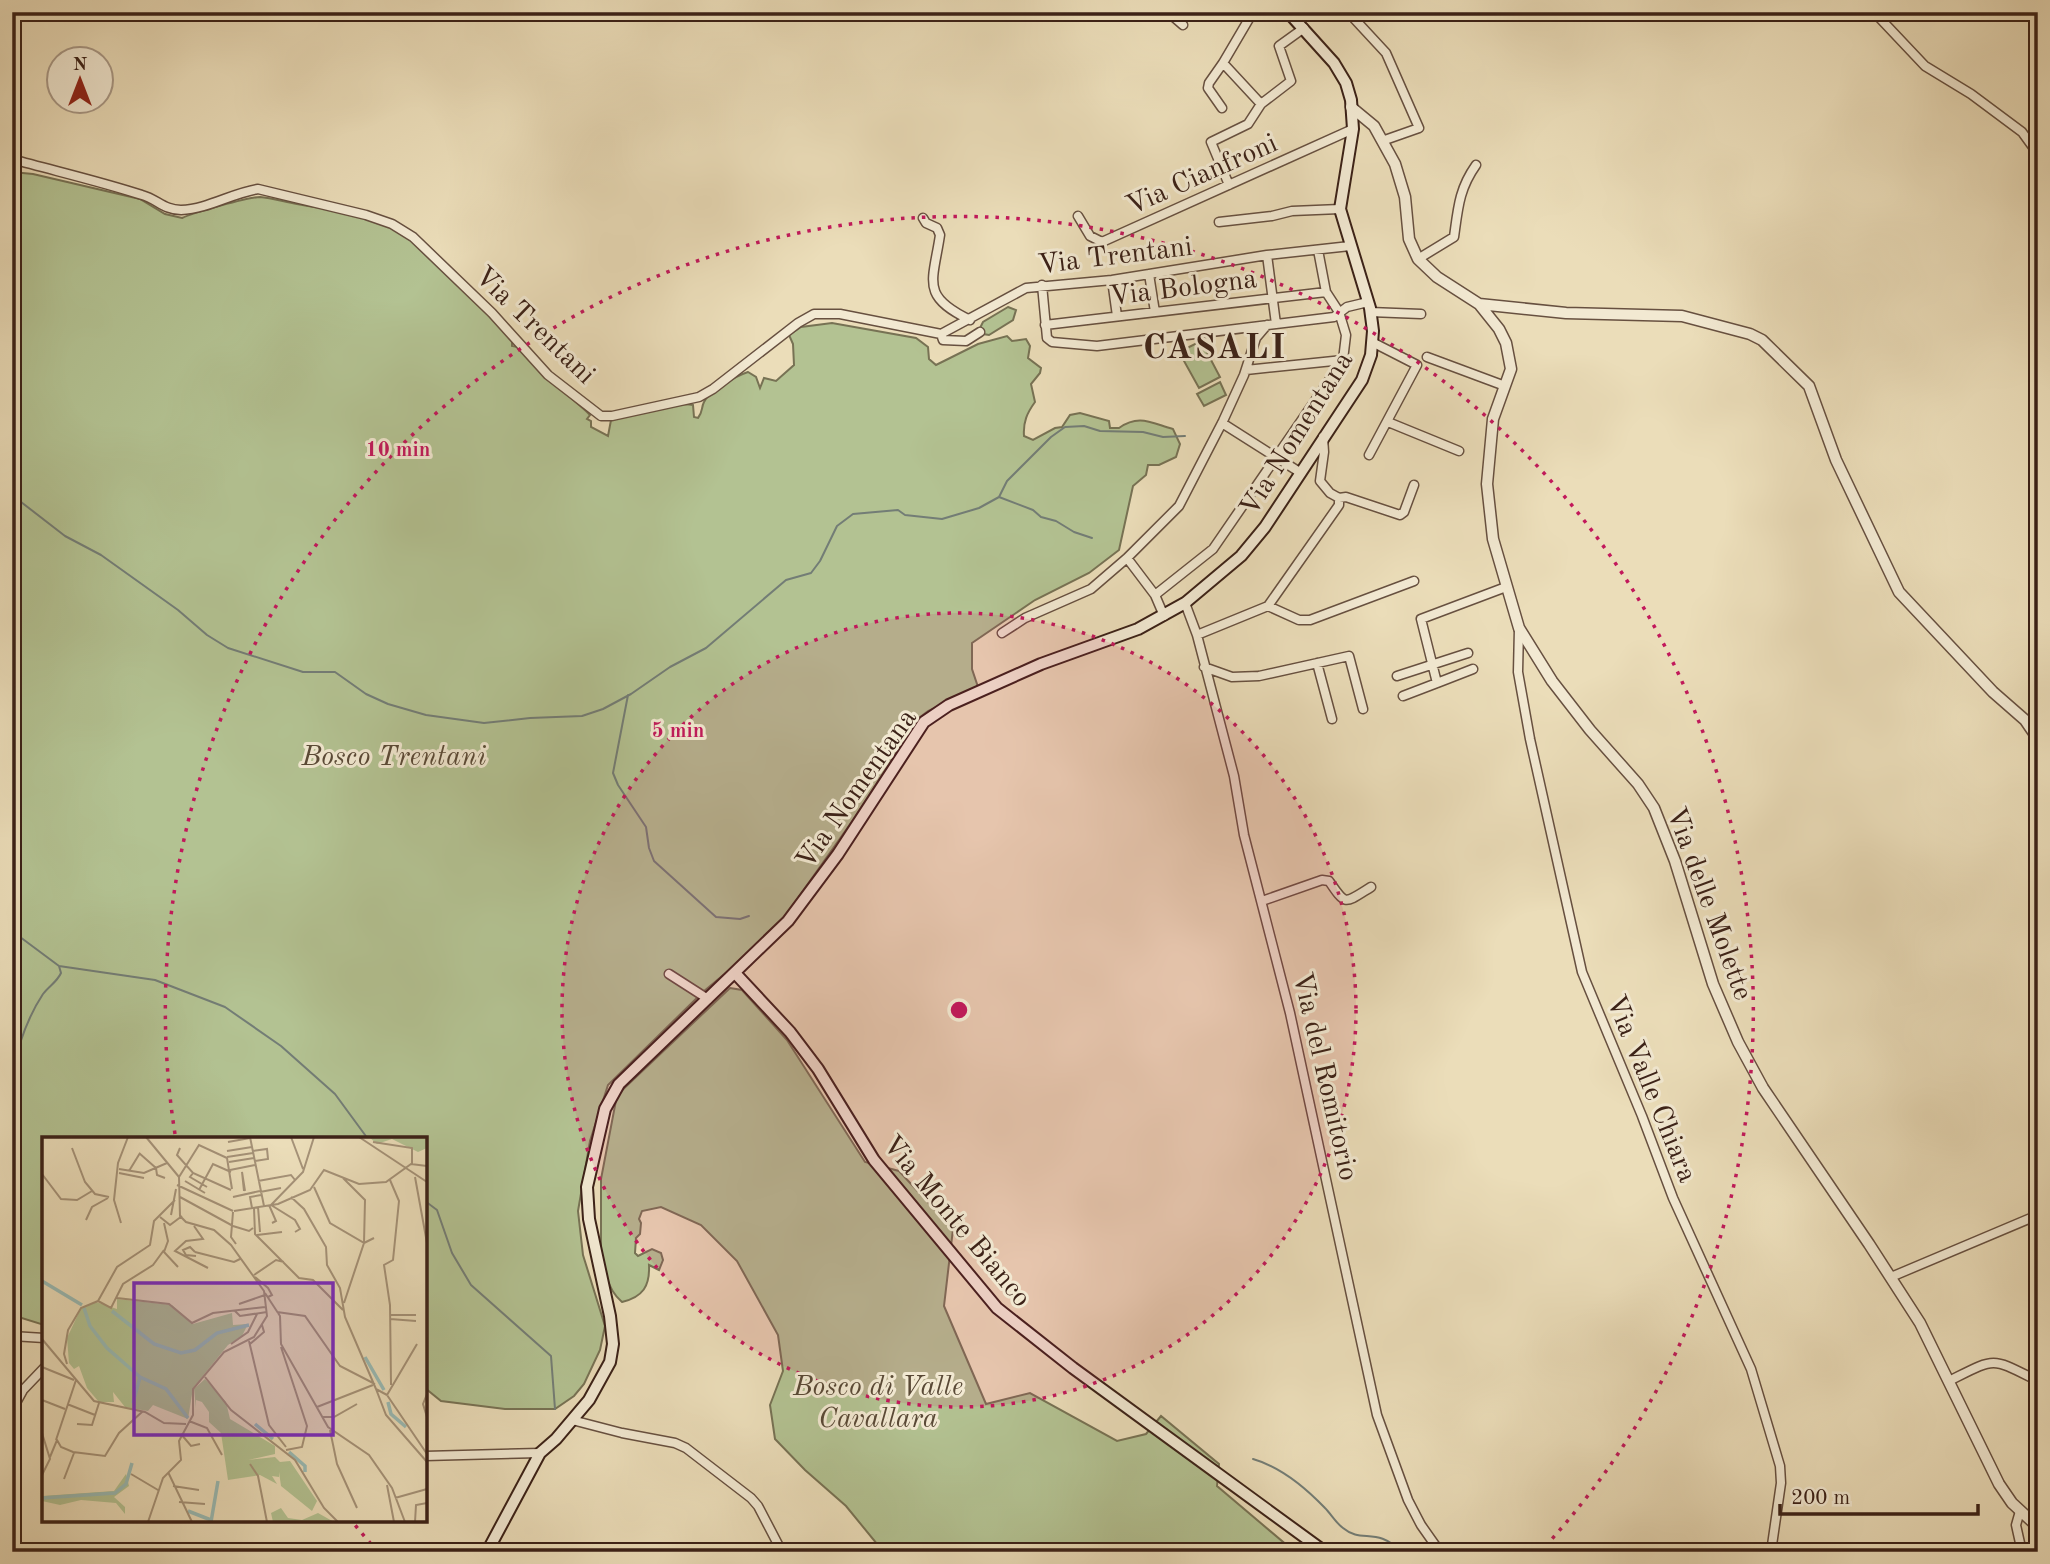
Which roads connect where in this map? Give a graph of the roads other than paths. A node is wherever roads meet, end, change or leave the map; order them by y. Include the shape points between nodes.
1 (1168, 12) edge
2 (1253, 12) edge
3 (1288, 12) edge
4 (1348, 12) edge
5 (1874, 12) edge
6 (1183, 25) dead end
7 (1304, 28) junction
8 (1223, 63) junction
9 (1261, 104) junction
10 (1351, 107) junction
11 (1222, 108) dead end
12 (1353, 129) junction
13 (1382, 141) junction
14 (2038, 154) edge
15 (12, 159) edge
16 (1476, 164) dead end
17 (1229, 185) junction
18 (1340, 209) junction
19 (1078, 216) dead end
20 (923, 218) dead end
21 (1219, 222) dead end
22 (1350, 246) junction
23 (1318, 250) junction
24 (1267, 255) junction
25 (1418, 259) junction
26 (1149, 274) junction
27 (1112, 280) junction
28 (1042, 285) junction
29 (1326, 292) junction
30 (1273, 299) junction
31 (1479, 304) junction
32 (1369, 307) junction
33 (1155, 312) junction
34 (1339, 312) junction
35 (1421, 314) dead end
36 (1117, 316) junction
37 (970, 320) junction
38 (1272, 324) junction
39 (1045, 325) junction
40 (980, 332) dead end
41 (941, 334) junction
42 (1372, 342) junction
43 (1427, 358) dead end
44 (1343, 360) junction
45 (1246, 370) junction
46 (1505, 386) junction
47 (1388, 422) junction
48 (1222, 423) junction
49 (1323, 436) junction
50 (1459, 451) dead end
51 (1369, 456) dead end
52 (1278, 458) junction
53 (1301, 473) junction
54 (1414, 485) dead end
55 (1339, 498) junction
56 (1127, 558) junction
57 (1414, 580) dead end
58 (1506, 587) junction
59 (1154, 595) junction
60 (1185, 603) junction
61 (1268, 606) junction
62 (1164, 616) junction
63 (1519, 628) junction
64 (1002, 633) dead end
65 (1197, 635) junction
66 (1468, 653) dead end
67 (1317, 663) junction
68 (1432, 664) junction
69 (1204, 667) junction
70 (1474, 669) dead end
71 (1397, 676) dead end
72 (1437, 683) junction
73 (1403, 696) dead end
74 (1363, 709) dead end
75 (1332, 719) dead end
76 (2038, 739) edge
77 (1371, 887) dead end
78 (1262, 901) junction
79 (669, 974) dead end
80 (736, 974) junction
81 (708, 999) junction
82 (2038, 1215) edge
83 (1891, 1277) junction
84 (12, 1336) edge
85 (42, 1338) edge
86 (42, 1370) edge
87 (1949, 1381) junction
88 (2038, 1381) edge
89 (12, 1410) edge
90 (572, 1420) junction
91 (540, 1453) junction
92 (427, 1456) edge
93 (2020, 1511) junction
94 (2038, 1527) edge
95 (487, 1552) edge
96 (782, 1552) edge
97 (1325, 1552) edge
98 (1440, 1552) edge
99 (1771, 1552) edge
100 (2022, 1552) edge

1 - 6 street
2 - 8 street
3 - 7 main road, Via Nomentana
4 - 13 street via 1386,53 1419,128
5 - 14 street via 1922,63 2022,132
7 - 9 street via 1279,46 1291,81
7 - 10 main road, Via Nomentana via 1346,83
8 - 9 street
8 - 11 street via 1208,88
9 - 17 street via 1248,124 1211,142
10 - 12 main road, Via Nomentana
10 - 13 street via 1374,126
12 - 17 street, Via Cianfroni
12 - 18 main road, Via Nomentana
13 - 25 street via 1395,164 1405,197 1409,239
15 - 41 street, Via Trentani via 143,195 167,209 209,205 258,190 391,224 445,266 548,375 601,416 699,397 814,314 840,314
16 - 25 street via 1459,196 1454,237
17 - 19 street, Via Cianfroni via 1102,242 1090,236
18 - 21 street
18 - 22 main road, Via Nomentana
20 - 37 street via 940,235 934,293 940,302
22 - 23 street, Via Trentani
22 - 32 main road, Via Nomentana
23 - 24 street, Via Trentani
23 - 29 street
24 - 26 street, Via Trentani
24 - 30 street
25 - 31 street, Via delle Molette
26 - 27 street, Via Trentani
26 - 33 street
27 - 28 street, Via Trentani
27 - 36 street
28 - 37 street, Via Trentani via 1026,288
28 - 39 street
29 - 30 street, Via Bologna
29 - 34 street
30 - 33 street, Via Bologna
30 - 38 street
31 - 46 street, Via delle Molette via 1506,343 1511,369
31 - 76 street via 1566,313 1682,316 1762,340 1809,386 1836,460 1901,595 2025,720
32 - 34 street via 1346,307
32 - 35 street
32 - 42 main road, Via Nomentana
33 - 36 street, Via Bologna
34 - 38 street via 1334,317
34 - 44 street via 1346,335
36 - 39 street, Via Bologna
37 - 41 street, Via Trentani
38 - 39 street via 1097,346 1052,342
38 - 45 street via 1256,338
40 - 41 street via 966,341 943,340
42 - 47 street via 1417,365
42 - 49 main road, Via Nomentana via 1362,380
43 - 46 street
44 - 45 street
44 - 52 street
45 - 48 street
46 - 58 street, Via delle Molette via 1491,429 1488,484 1493,539
47 - 50 street
47 - 51 street
48 - 52 street
48 - 56 street via 1179,506
49 - 53 main road, Via Nomentana
49 - 55 street via 1320,481
52 - 53 street
52 - 59 street via 1213,550
53 - 60 main road, Via Nomentana via 1241,556
54 - 55 street via 1400,515
55 - 61 street via 1339,505
56 - 59 street
56 - 64 street via 1091,589
57 - 61 street via 1310,620
58 - 63 street, Via delle Molette
58 - 68 street via 1422,618
59 - 62 street
60 - 62 main road, Via Nomentana
60 - 65 street, Via del Romitorio
61 - 65 street
62 - 80 main road, Via Nomentana via 1041,664 932,715 918,729 799,907
63 - 83 street, Via delle Molette via 1552,681 1654,808 1713,984 1738,1042 1769,1097
63 - 99 street, Via Valle Chiara via 1518,672 1582,972 1673,1198 1747,1359 1780,1466
65 - 69 street, Via del Romitorio
66 - 68 street
67 - 69 street via 1259,676 1231,677
67 - 74 street via 1349,656
67 - 75 street
68 - 71 street
68 - 72 street
69 - 78 street, Via del Romitorio
70 - 72 street
72 - 73 street
77 - 78 street via 1345,900 1325,879
78 - 98 street, Via del Romitorio via 1377,1415 1408,1500
79 - 81 street
80 - 81 main road, Via Nomentana
80 - 97 main road, Via Monte Bianco via 790,1032 874,1160 998,1308
81 - 90 main road, Via Nomentana via 630,1071 605,1109 587,1202 610,1316 612,1353 601,1381
82 - 83 street
83 - 87 street, Via delle Molette
84 - 85 street
86 - 89 street
87 - 88 street via 1995,1361
87 - 93 street, Via delle Molette via 1999,1484
90 - 91 main road, Via Nomentana
90 - 96 street via 686,1448 751,1498
91 - 92 street
91 - 95 main road, Via Nomentana
93 - 94 street, Via delle Molette
93 - 100 street via 2016,1521

